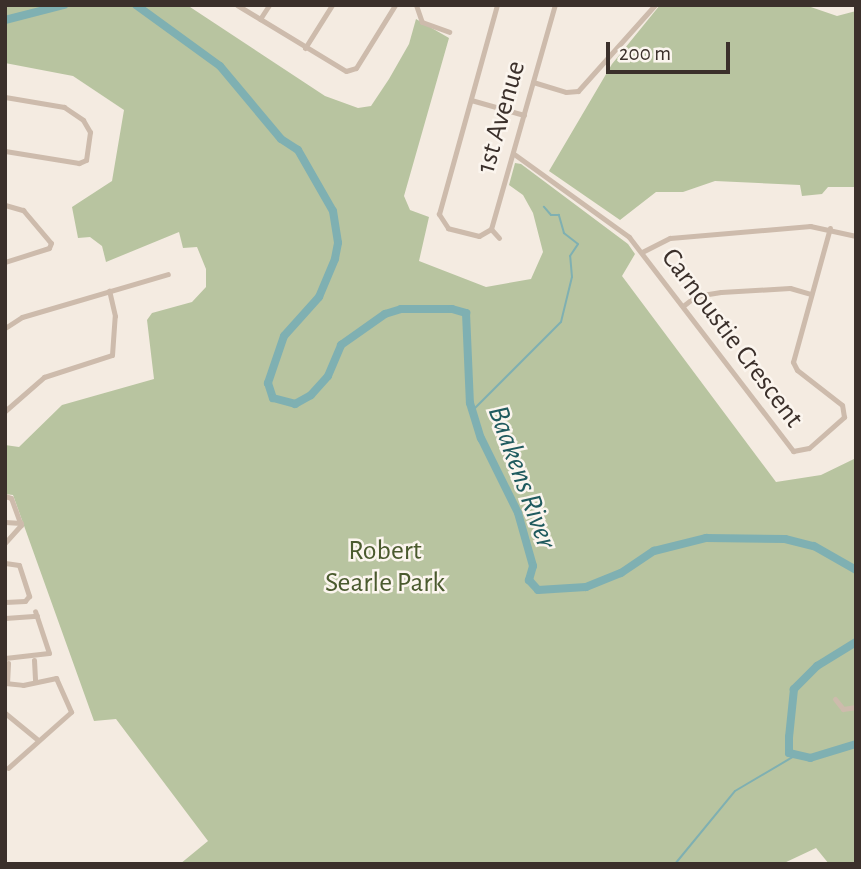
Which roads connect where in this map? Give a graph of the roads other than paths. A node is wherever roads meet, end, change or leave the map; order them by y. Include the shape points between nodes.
1 (237, 5) edge
2 (269, 5) edge
3 (332, 5) edge
4 (395, 5) edge
5 (416, 5) edge
6 (498, 5) edge
7 (555, 5) edge
8 (655, 5) edge
9 (260, 19) junction
10 (449, 32) dead end
11 (305, 48) junction
12 (533, 82) junction
13 (5, 97) edge
14 (471, 100) junction
15 (524, 115) junction
16 (5, 151) edge
17 (514, 154) junction
18 (5, 205) edge
19 (830, 228) junction
20 (491, 229) junction
21 (856, 236) edge
22 (499, 238) dead end
23 (642, 252) junction
24 (5, 262) edge
25 (168, 274) dead end
26 (109, 291) junction
27 (811, 294) junction
28 (683, 306) junction
29 (5, 328) edge
30 (5, 411) edge
31 (5, 496) edge
32 (5, 522) edge
33 (21, 523) junction
34 (5, 543) edge
35 (5, 563) edge
36 (5, 602) edge
37 (5, 618) edge
38 (34, 660) dead end
39 (7, 661) edge
40 (35, 681) junction
41 (6, 683) edge
42 (835, 699) dead end
43 (856, 707) edge
44 (5, 713) edge
45 (38, 740) junction
46 (8, 768) dead end

1 - 9 street
2 - 9 street
3 - 11 street
4 - 11 street via 356,68 342,71
5 - 10 street via 422,22
6 - 14 street
7 - 12 street, 1st Avenue
8 - 12 street via 578,91
9 - 11 street
12 - 15 street, 1st Avenue
13 - 16 street via 64,107 83,120 90,132 86,160 79,163
14 - 15 street
14 - 20 street via 439,218 448,228 477,236
15 - 17 street, 1st Avenue
17 - 20 street, 1st Avenue
17 - 23 street, Carnoustie Crescent via 612,221
18 - 24 street via 23,210 50,245
19 - 21 street
19 - 23 street via 670,238
19 - 27 street, Carnoustie Crescent
20 - 22 street
23 - 28 street, Carnoustie Crescent
25 - 26 street
26 - 29 street via 22,317
26 - 30 street via 115,316 112,355 44,377
27 - 28 street via 790,288 721,292 696,296
27 - 28 street, Carnoustie Crescent via 793,364 839,401 845,415 840,424 800,452 786,446
31 - 33 street via 12,498
32 - 33 street
33 - 34 street
35 - 36 street via 19,565 29,596 25,601
37 - 39 street via 36,614 49,653
38 - 40 street
39 - 41 street
40 - 41 street
40 - 45 street via 58,679 71,712
42 - 43 street via 843,709
44 - 45 street
45 - 46 street

